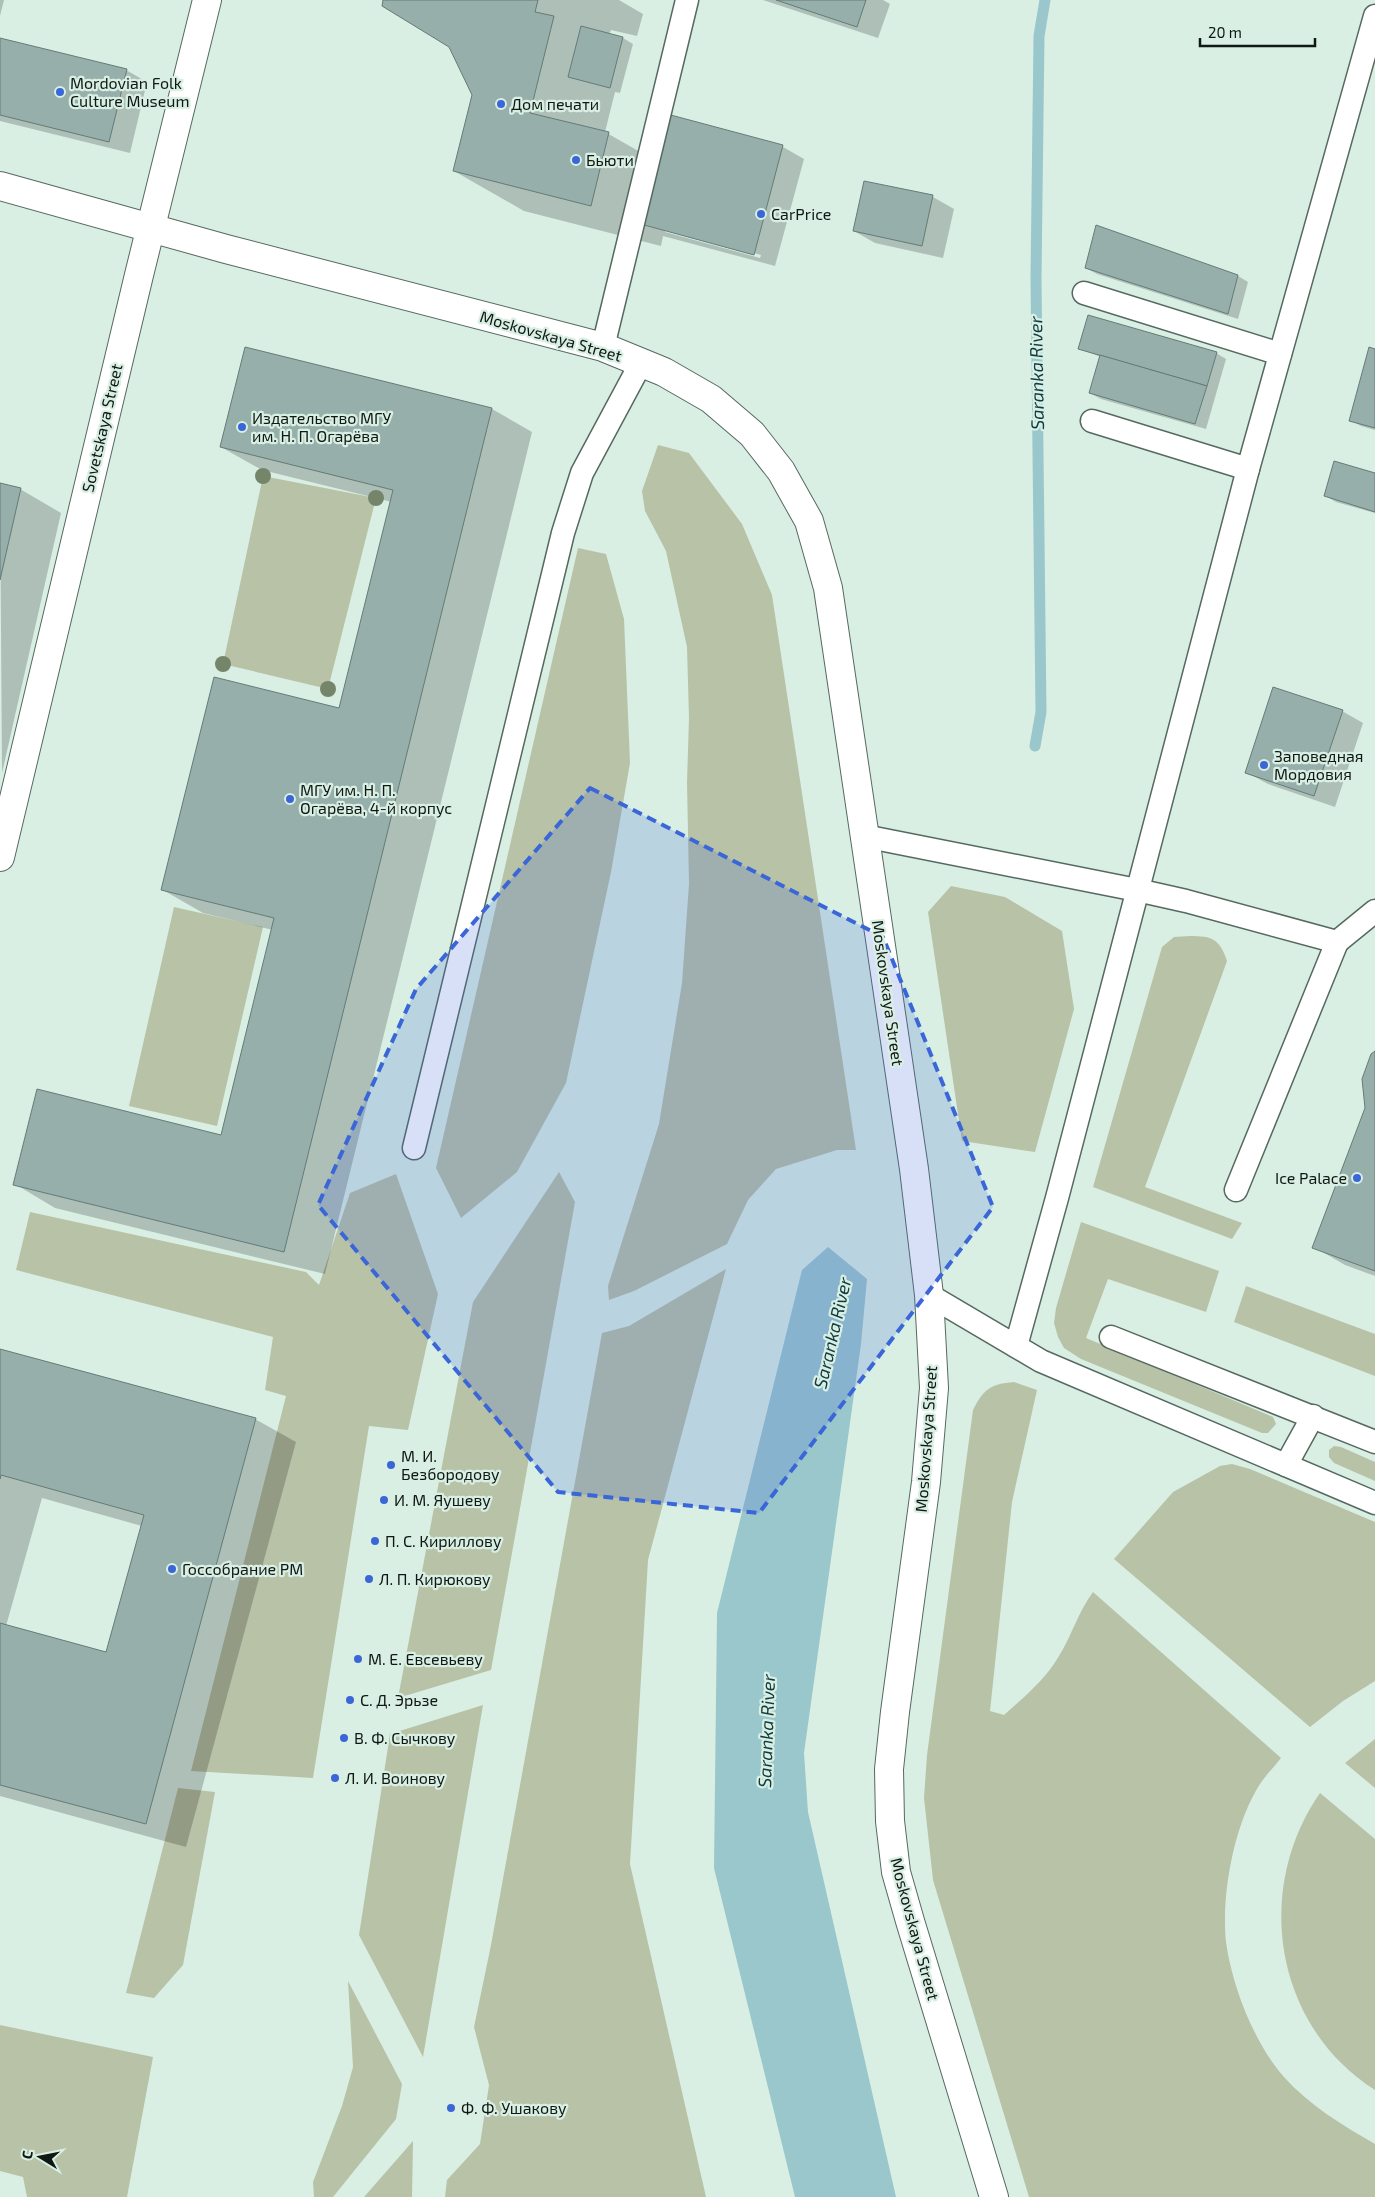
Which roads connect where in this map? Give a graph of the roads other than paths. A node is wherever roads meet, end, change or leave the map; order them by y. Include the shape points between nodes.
1 (207, 0) edge
2 (687, 0) edge
3 (1375, 16) edge
4 (0, 186) edge
5 (151, 228) junction
6 (1084, 293) dead end
7 (602, 348) junction
8 (1280, 354) junction
9 (641, 363) junction
10 (1092, 421) dead end
11 (1248, 469) junction
12 (864, 836) junction
13 (0, 857) edge
14 (1137, 890) junction
15 (1375, 910) edge
16 (1337, 942) junction
17 (414, 1148) dead end
18 (1236, 1190) dead end
19 (929, 1295) junction
20 (1111, 1337) dead end
21 (1016, 1346) junction
22 (1313, 1416) junction
23 (1375, 1442) edge
24 (1286, 1465) junction
25 (1375, 1503) edge
26 (994, 2197) edge

1 - 5 street, Sovetskaya Street
2 - 7 lane
3 - 8 lane
4 - 5 street, Moskovskaya Street
5 - 7 street, Moskovskaya Street
5 - 13 street, Sovetskaya Street
6 - 8 lane
7 - 9 street, Moskovskaya Street
8 - 11 lane
9 - 12 street, Moskovskaya Street via 711,398 752,434 781,471 810,520 828,588
9 - 17 lane via 582,473 563,533
10 - 11 lane
11 - 14 lane
12 - 14 lane
12 - 19 street, Moskovskaya Street via 914,1168
14 - 16 lane
14 - 21 lane via 1058,1198
15 - 16 lane
16 - 18 lane
19 - 21 lane
19 - 26 street, Moskovskaya Street via 934,1388 926,1482 889,1769 890,1821 896,1872
20 - 22 lane
21 - 24 lane via 1041,1361
22 - 23 lane
22 - 24 lane
24 - 25 lane

